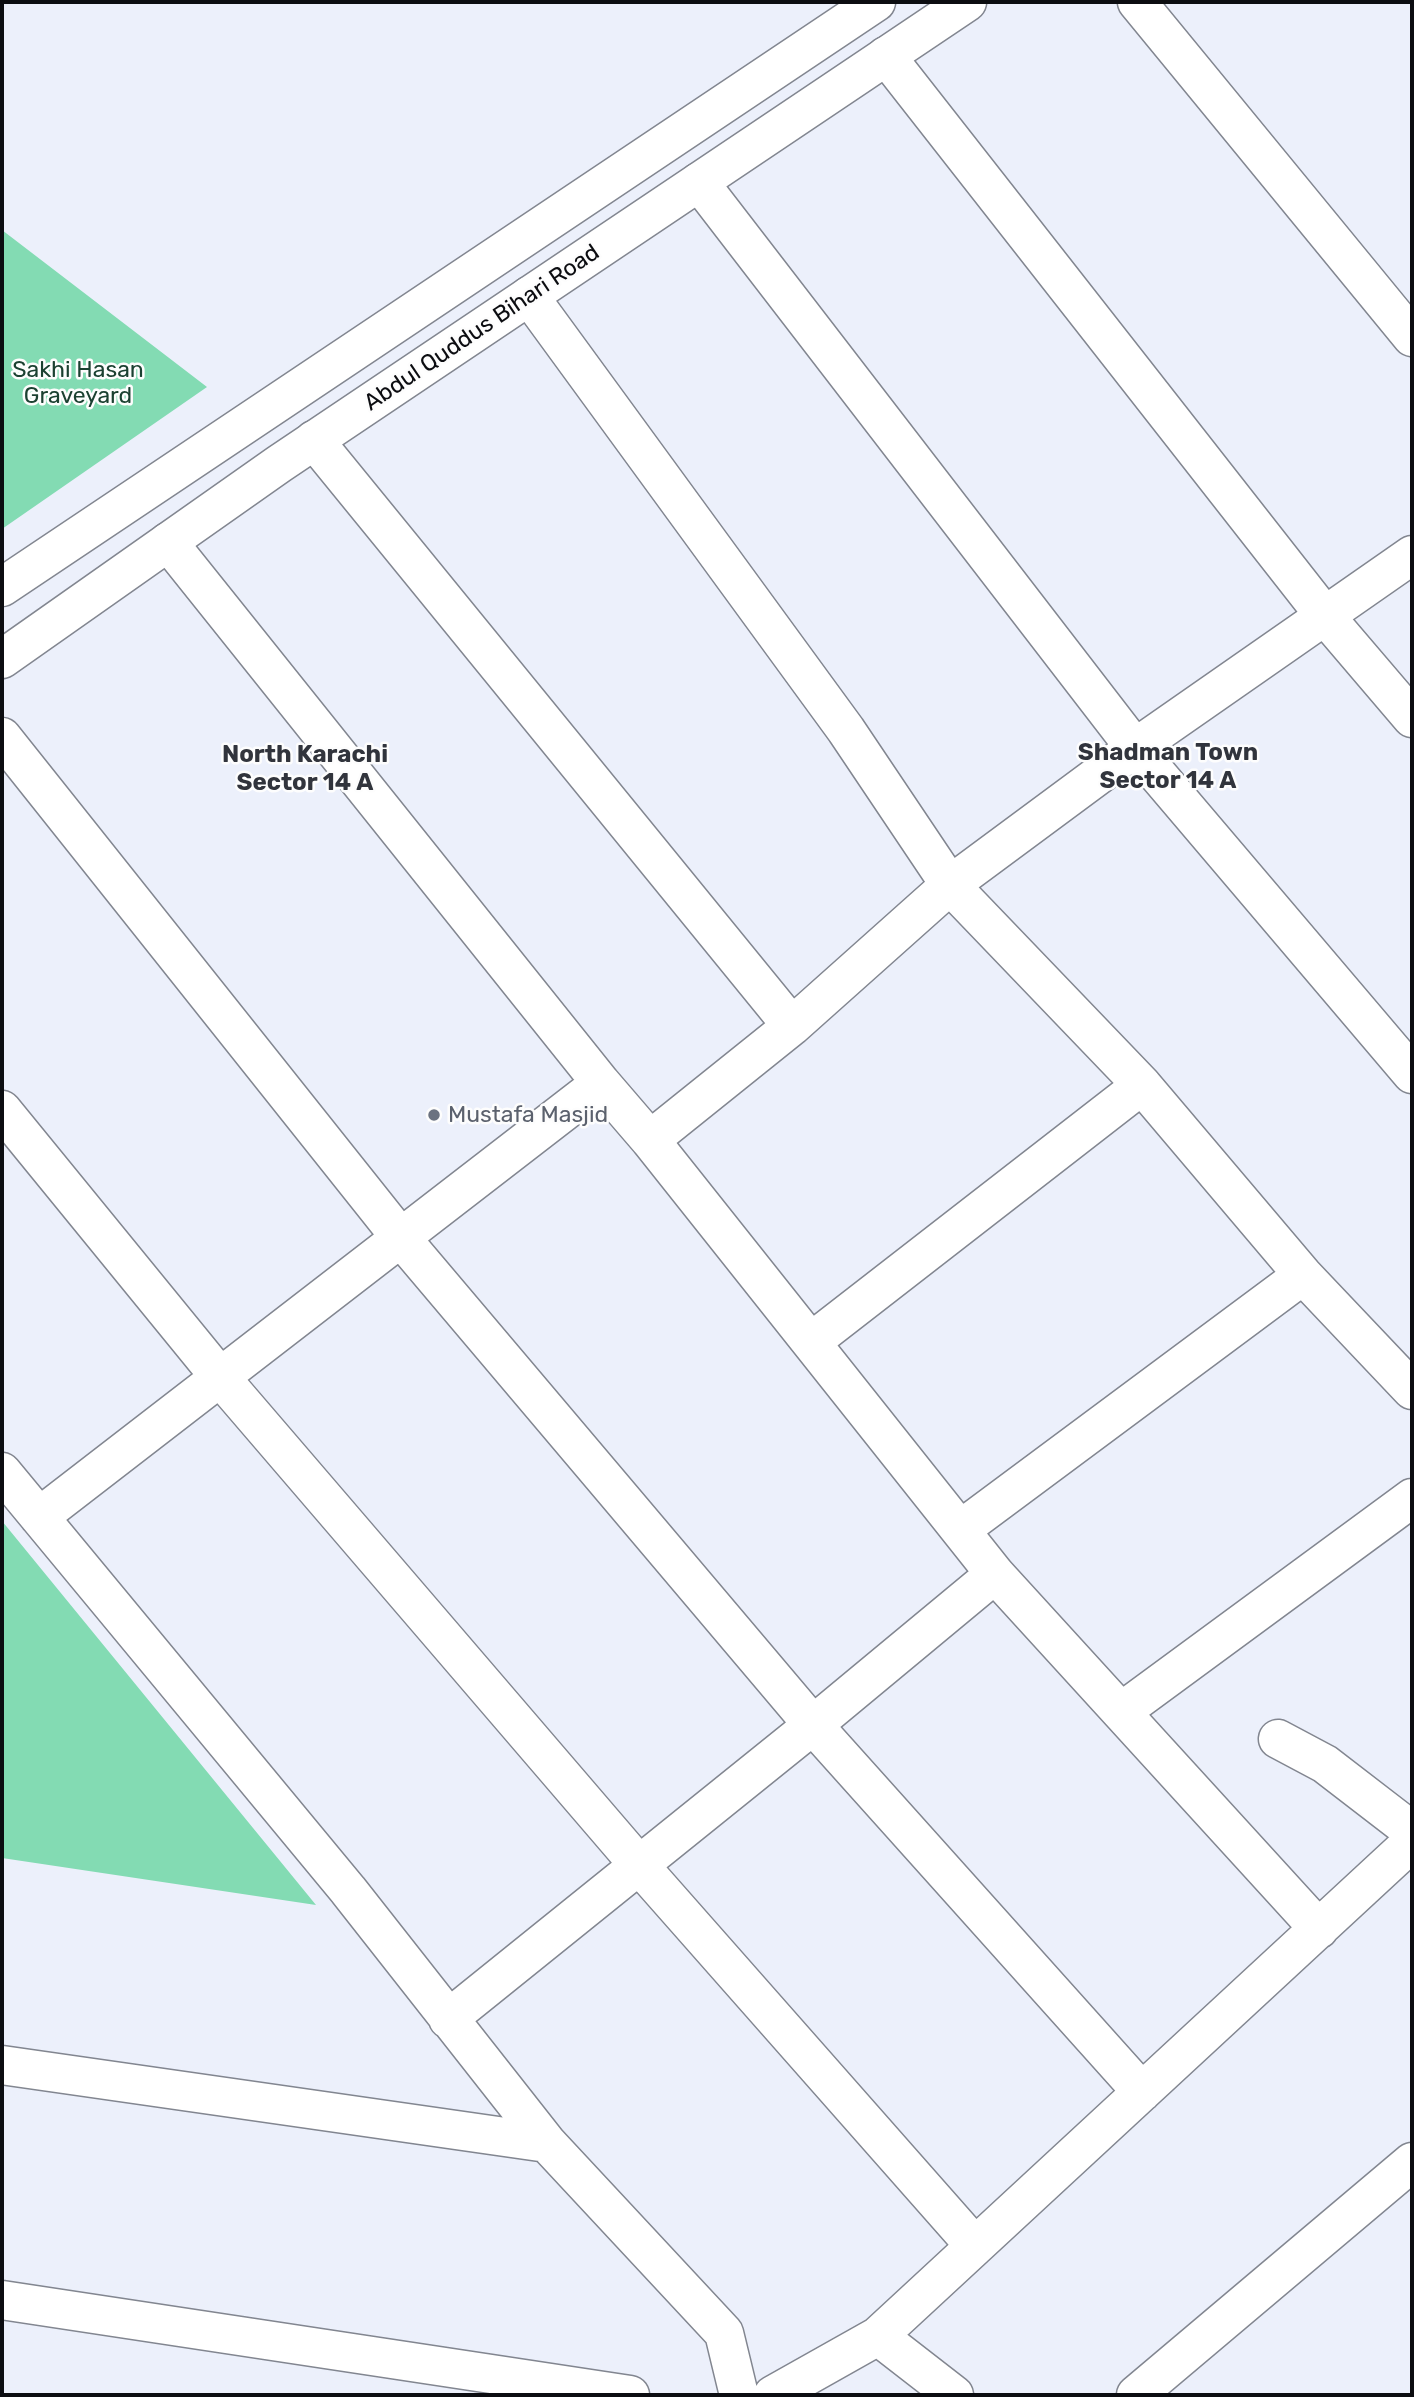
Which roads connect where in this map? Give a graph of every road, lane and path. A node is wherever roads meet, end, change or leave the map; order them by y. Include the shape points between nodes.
1 (876, 2) edge
2 (967, 2) edge
3 (1137, 2) edge
4 (886, 56) junction
5 (699, 182) junction
6 (529, 296) junction
7 (1412, 337) edge
8 (314, 440) junction
9 (168, 542) junction
10 (1412, 555) edge
11 (2, 587) edge
12 (1325, 616) junction
13 (2, 659) edge
14 (1412, 718) edge
15 (2, 737) edge
16 (1135, 748) junction
17 (950, 885) junction
18 (792, 1026) junction
19 (1412, 1074) edge
20 (601, 1083) junction
21 (1142, 1085) junction
22 (2, 1110) edge
23 (650, 1140) junction
24 (401, 1238) junction
25 (1303, 1275) junction
26 (811, 1342) junction
27 (220, 1377) junction
28 (1412, 1390) edge
29 (2, 1472) edge
30 (1412, 1498) edge
31 (39, 1517) junction
32 (960, 1530) junction
33 (995, 1574) junction
34 (1122, 1712) junction
35 (813, 1725) junction
36 (1278, 1739) dead end
37 (1412, 1831) edge
38 (1412, 1842) edge
39 (639, 1865) junction
40 (1319, 1929) junction
41 (448, 2019) junction
42 (2, 2065) edge
43 (1142, 2092) junction
44 (547, 2143) junction
45 (1412, 2162) edge
46 (975, 2246) junction
47 (2, 2300) edge
48 (878, 2336) junction
49 (630, 2395) edge
50 (739, 2395) edge
51 (773, 2395) edge
52 (954, 2395) edge
53 (1136, 2395) edge

1 - 11 street
2 - 4 street, Abdul Quddus Bihari Road
3 - 7 street
4 - 5 street, Abdul Quddus Bihari Road
4 - 12 street
5 - 6 street, Abdul Quddus Bihari Road
5 - 16 street
6 - 8 street, Abdul Quddus Bihari Road
6 - 17 street via 846,730
8 - 9 street, Abdul Quddus Bihari Road
8 - 18 street
9 - 13 street, Abdul Quddus Bihari Road
9 - 20 street
10 - 12 street
12 - 14 street
12 - 16 street
15 - 24 street
16 - 17 street
16 - 19 street
17 - 18 street
17 - 21 street
18 - 23 street
20 - 23 street
20 - 24 street
21 - 25 street
21 - 26 street
22 - 27 street
23 - 26 street
24 - 27 street
24 - 35 street
25 - 28 street
25 - 32 street
26 - 32 street
27 - 31 street
27 - 39 street
29 - 31 street
30 - 34 street
31 - 41 street via 348,1890
32 - 33 street
33 - 34 street
33 - 35 street
34 - 40 street
35 - 39 street
35 - 43 street
36 - 37 street via 1325,1764
38 - 40 street
39 - 41 street
39 - 46 street
40 - 43 street
41 - 44 street
42 - 44 street
43 - 46 street
44 - 50 street via 724,2333
45 - 53 street
46 - 48 street
47 - 49 street
48 - 51 street
48 - 52 street

